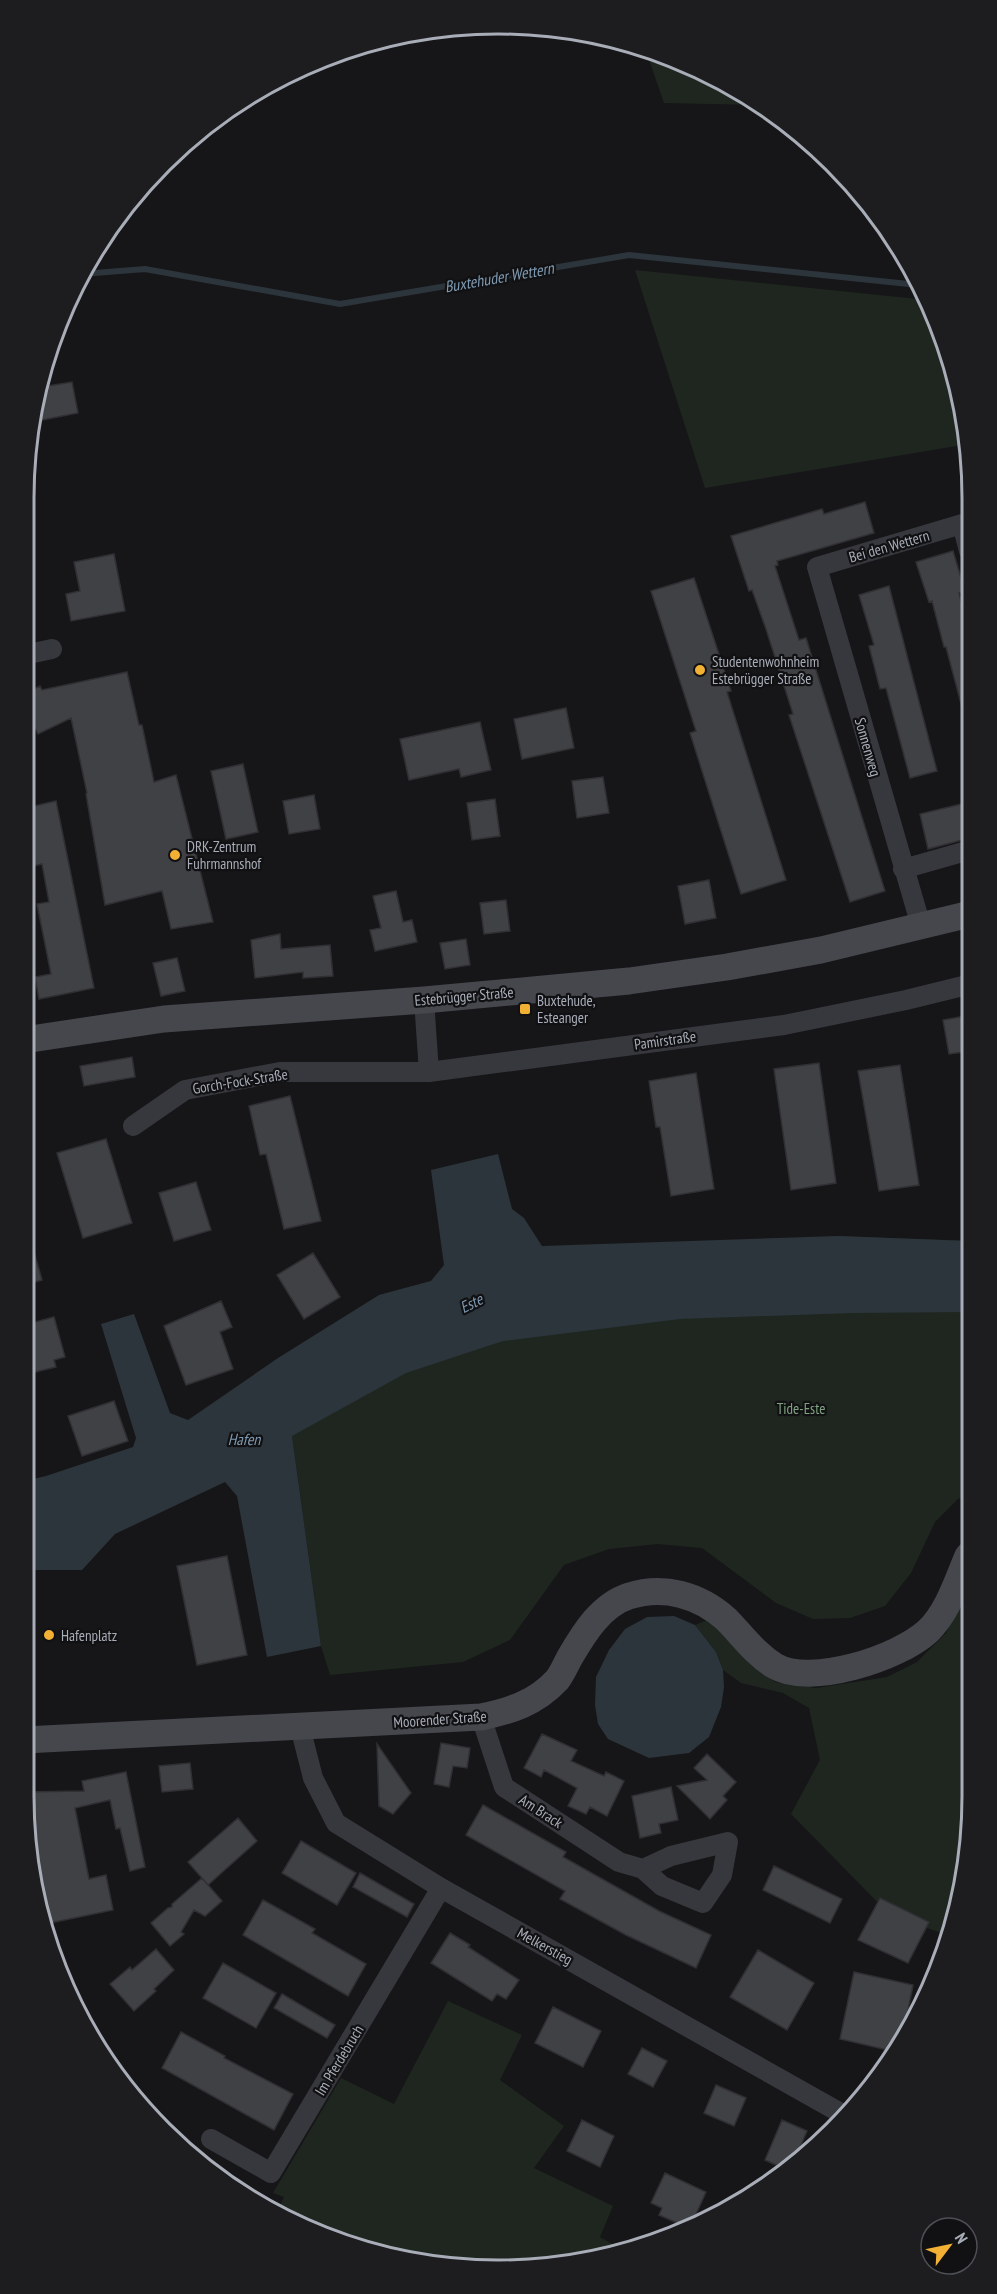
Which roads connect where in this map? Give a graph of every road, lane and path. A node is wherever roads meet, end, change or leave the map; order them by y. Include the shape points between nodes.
1 (962, 525) edge
2 (816, 567) joint
3 (52, 649) dead end
4 (34, 653) edge
5 (962, 852) edge
6 (903, 869) junction
7 (962, 916) edge
8 (921, 926) junction
9 (962, 986) edge
10 (424, 1000) junction
11 (34, 1038) edge
12 (429, 1072) junction
13 (134, 1126) dead end
14 (962, 1570) edge
15 (481, 1717) junction
16 (300, 1727) junction
17 (34, 1740) edge
18 (643, 1869) dead end
19 (441, 1888) junction
20 (838, 2111) edge
21 (211, 2139) dead end

1 - 2 street, Bei den Wettern
2 - 6 street, Sonnenweg
3 - 4 street
5 - 6 street
6 - 8 street, Sonnenweg
7 - 8 street, Estebrügger Straße
8 - 10 street, Estebrügger Straße via 727,967 629,981
9 - 12 street, Pamirstraße via 784,1025
10 - 11 street, Estebrügger Straße via 164,1019
10 - 12 street
12 - 13 street, Gorch-Fock-Straße via 280,1072 185,1090
14 - 15 street, Moorender Straße via 942,1615 899,1652 858,1666 810,1674 777,1667 725,1618 704,1604 670,1591 628,1596 610,1605 587,1630 558,1678 544,1693 507,1712
15 - 16 street, Moorender Straße
15 - 18 street, Am Brack via 504,1787 619,1862
16 - 17 street, Moorender Straße
16 - 19 street, Melkerstieg via 313,1779 336,1823
19 - 20 street, Melkerstieg
19 - 21 street, Im Pferdebruch via 271,2173

